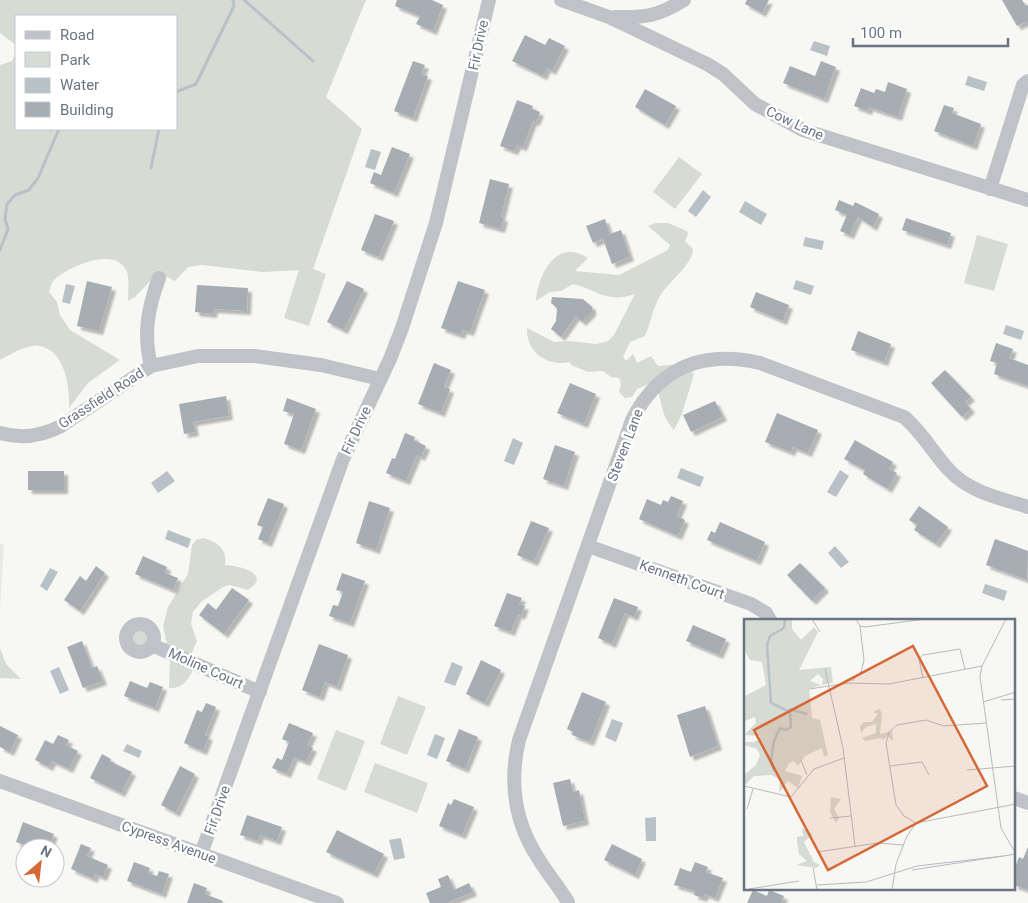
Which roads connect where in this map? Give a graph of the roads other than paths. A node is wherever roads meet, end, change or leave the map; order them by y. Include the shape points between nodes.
1 (489, 0) edge
2 (561, 0) edge
3 (684, 0) edge
4 (610, 17) junction
5 (1028, 81) edge
6 (990, 189) junction
7 (1028, 200) edge
8 (159, 278) dead end
9 (151, 366) junction
10 (380, 380) junction
11 (0, 433) edge
12 (1028, 507) edge
13 (588, 546) junction
14 (769, 619) edge
15 (152, 645) dead end
16 (260, 692) junction
17 (0, 781) edge
18 (1016, 799) edge
19 (1028, 803) edge
20 (201, 854) junction
21 (337, 903) edge
22 (568, 903) edge

1 - 10 street, Fir Drive via 436,222 402,328
2 - 4 street, Cow Lane
3 - 4 street via 645,18
4 - 6 street, Cow Lane via 707,64 723,74 755,104 803,130
5 - 6 street via 1023,85
6 - 7 street, Cow Lane
8 - 9 street via 146,329
9 - 10 street, Grassfield Road via 198,356 254,356 321,365
9 - 11 street, Grassfield Road via 55,429 28,436
10 - 16 street, Fir Drive via 343,459
12 - 13 street, Steven Lane via 960,480 915,426 894,411 760,363 738,358 712,358 676,371 641,404 632,420
13 - 14 street, Kenneth Court via 752,604
13 - 22 street, Steven Lane via 519,740 513,777 514,801 525,835
15 - 16 street, Moline Court
16 - 20 street, Fir Drive
17 - 20 street, Cypress Avenue
18 - 19 street
20 - 21 street, Cypress Avenue

